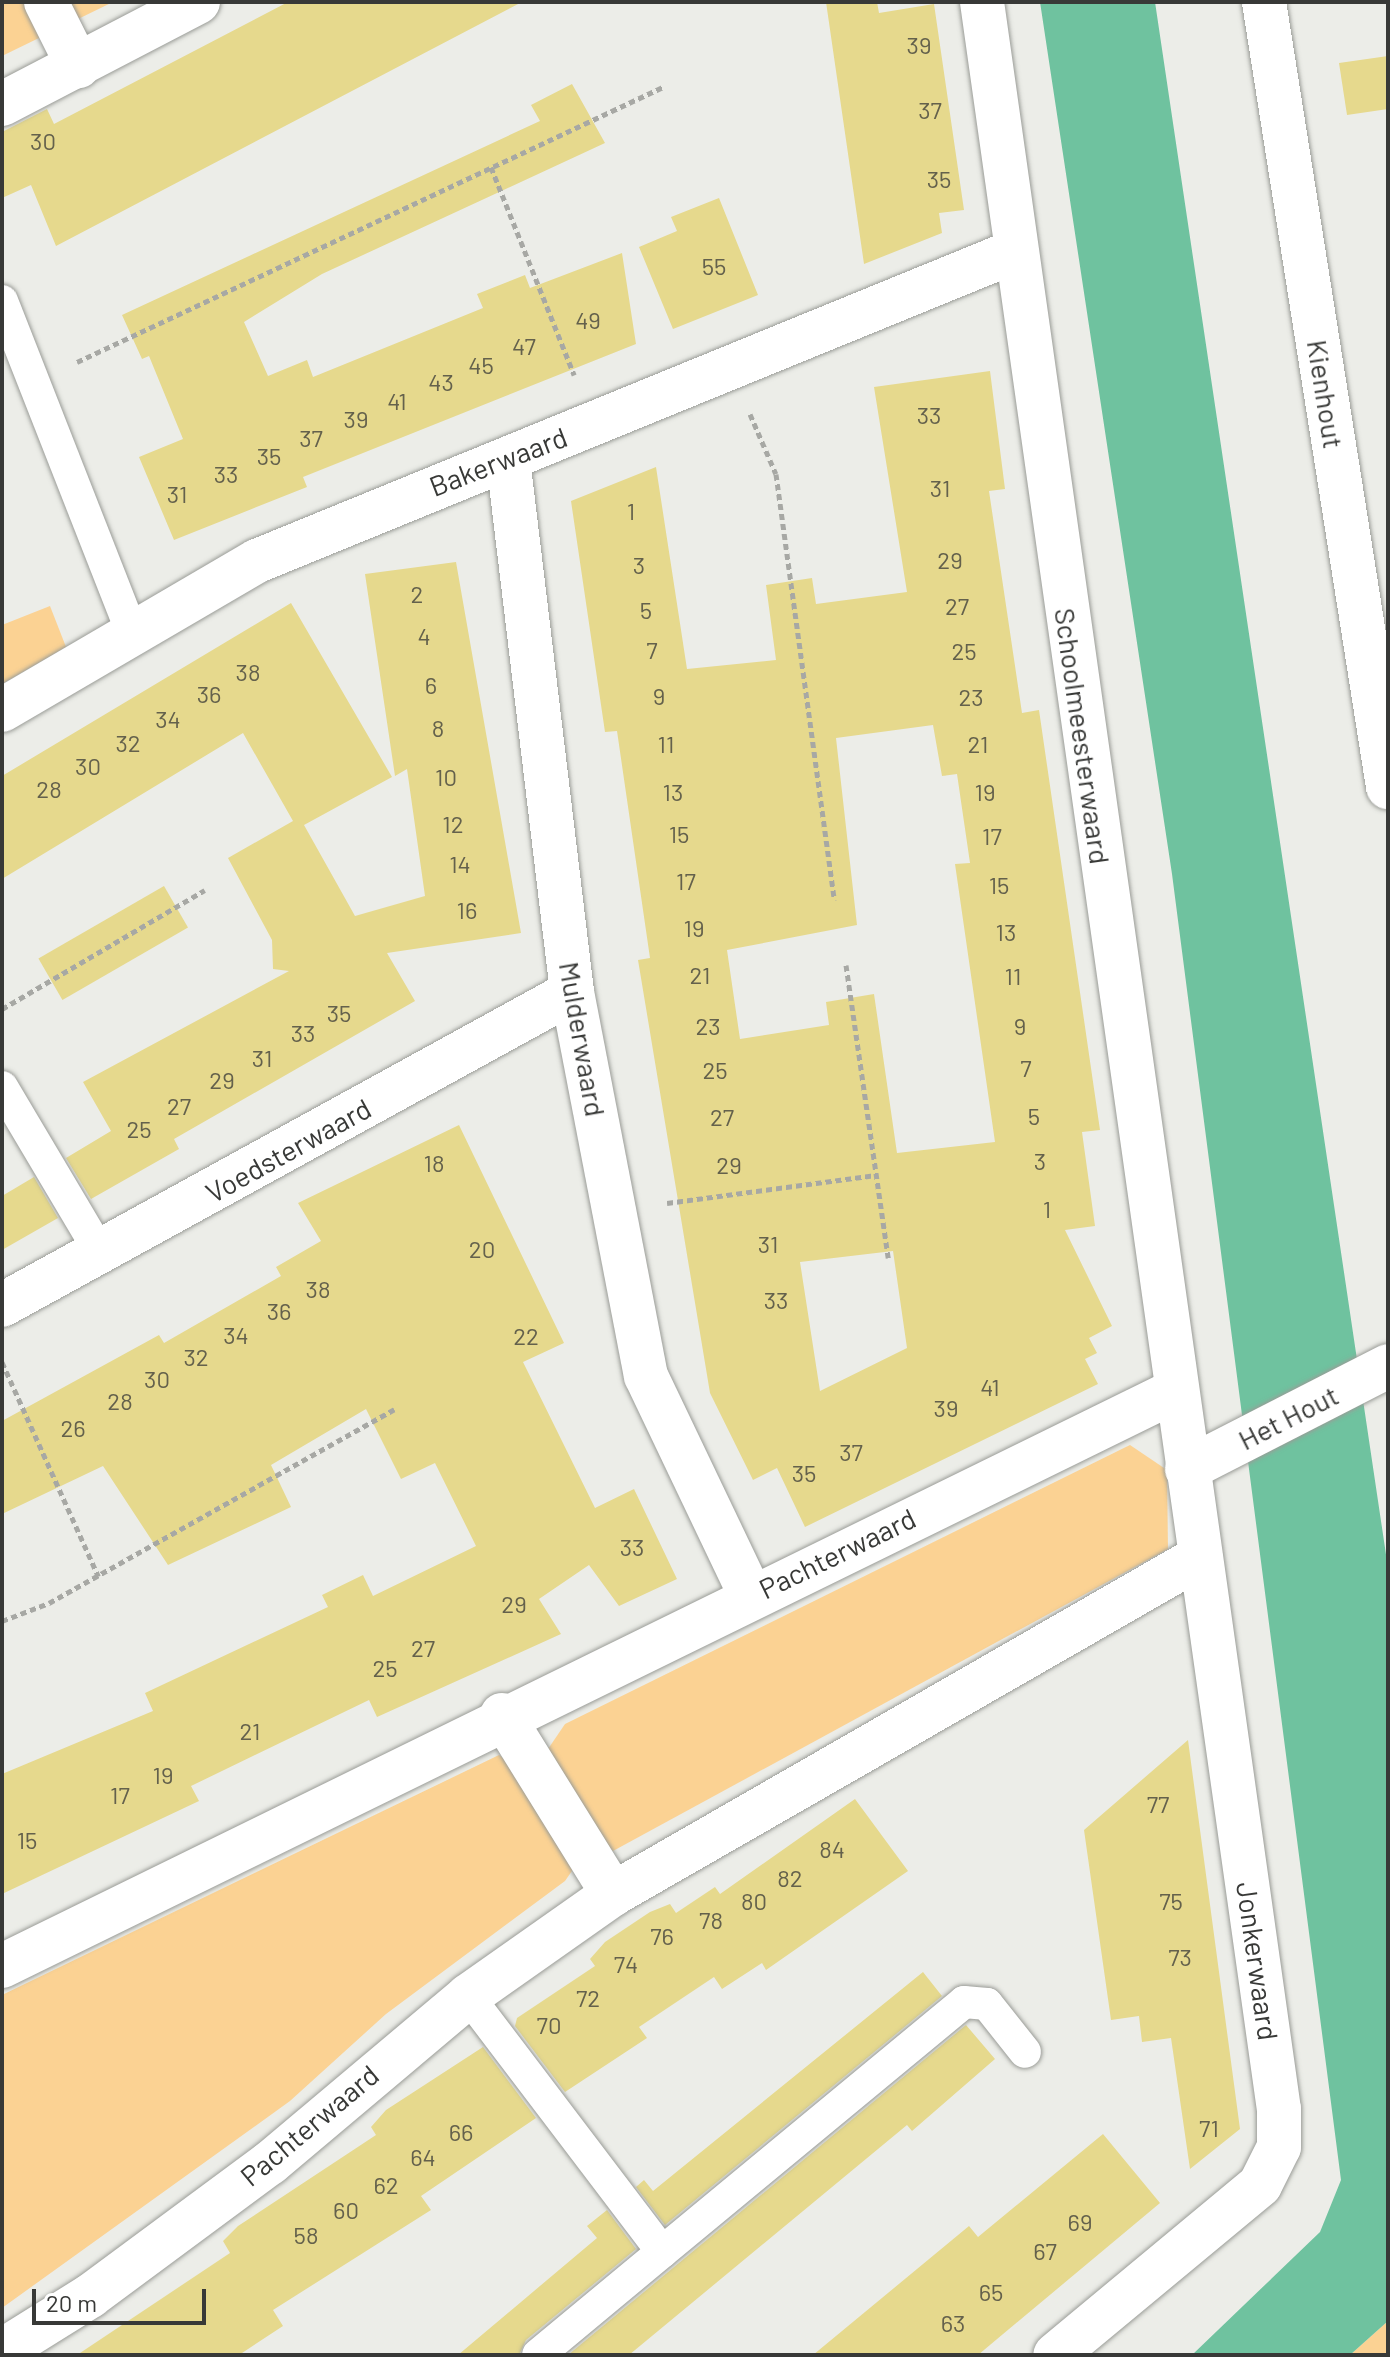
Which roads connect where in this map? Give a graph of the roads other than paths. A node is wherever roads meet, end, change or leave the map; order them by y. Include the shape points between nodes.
1 (46, 2) edge
2 (198, 2) edge
3 (982, 2) edge
4 (1264, 2) edge
5 (78, 66) junction
6 (2, 104) edge
7 (1013, 252) junction
8 (2, 301) edge
9 (508, 459) junction
10 (134, 637) junction
11 (2, 710) edge
12 (1388, 787) edge
13 (572, 992) junction
14 (2, 1087) edge
15 (101, 1254) junction
16 (2, 1305) edge
17 (1381, 1370) edge
18 (1173, 1392) junction
19 (1187, 1469) junction
20 (1200, 1557) junction
21 (750, 1594) junction
22 (502, 1715) junction
23 (613, 1894) junction
24 (2, 1966) edge
25 (468, 1996) junction
26 (1025, 2052) dead end
27 (662, 2252) junction
28 (2, 2351) edge
29 (538, 2355) edge
30 (1055, 2355) edge

1 - 5 street
2 - 5 street
3 - 7 street, Schoolmeesterwaard
4 - 12 street, Kienhout
5 - 6 street
7 - 9 street, Bakerwaard
7 - 18 street, Schoolmeesterwaard
8 - 10 lane
9 - 10 street, Bakerwaard via 257,561
9 - 13 street, Mulderwaard
10 - 11 street, Bakerwaard
13 - 15 street, Voedsterwaard
13 - 21 street, Mulderwaard via 646,1376
14 - 15 lane
15 - 16 street, Voedsterwaard
17 - 19 street, Het Hout
18 - 19 street, Schoolmeesterwaard
18 - 21 street, Pachterwaard
19 - 20 street, Jonkerwaard
20 - 23 street, Pachterwaard
20 - 30 street, Jonkerwaard via 1279,2147 1260,2185
21 - 22 street, Pachterwaard
22 - 23 street
22 - 24 street, Pachterwaard via 192,1877
23 - 25 street, Pachterwaard
25 - 27 lane
25 - 28 street, Pachterwaard via 270,2163 90,2296
26 - 27 lane via 987,2004 964,2002
27 - 29 lane

